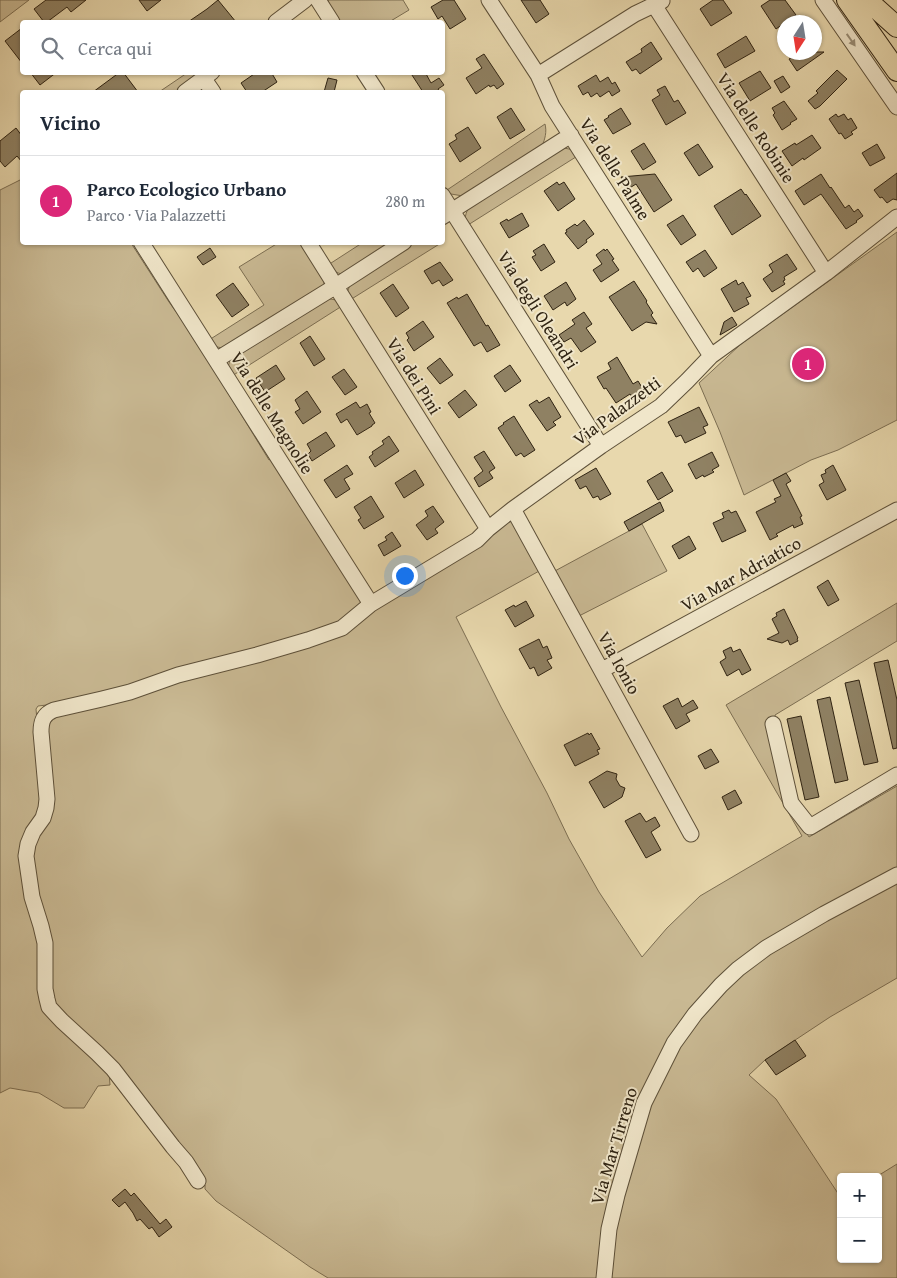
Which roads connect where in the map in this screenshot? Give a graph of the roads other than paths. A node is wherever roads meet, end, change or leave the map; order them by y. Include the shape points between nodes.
1 (305, 0) edge
2 (318, 0) edge
3 (489, 0) edge
4 (823, 0) edge
5 (847, 0) edge
6 (867, 0) edge
7 (659, 2) edge
8 (279, 20) edge
9 (331, 20) edge
10 (897, 27) edge
11 (897, 72) edge
12 (366, 75) edge
13 (538, 75) junction
14 (208, 76) edge
15 (188, 90) edge
16 (212, 90) edge
17 (376, 90) edge
18 (897, 107) edge
19 (571, 135) junction
20 (448, 214) edge
21 (897, 218) edge
22 (143, 245) edge
23 (310, 245) edge
24 (399, 245) edge
25 (826, 273) junction
26 (336, 286) junction
27 (711, 356) junction
28 (216, 360) junction
29 (601, 446) junction
30 (514, 509) junction
31 (897, 510) edge
32 (488, 529) junction
33 (371, 604) junction
34 (602, 670) junction
35 (773, 724) dead end
36 (897, 776) edge
37 (691, 834) dead end
38 (897, 874) edge
39 (198, 1181) dead end
40 (604, 1278) edge

1 - 8 street
2 - 9 street
3 - 13 street, Via delle Palme
4 -> 18 street
5 - 11 main road
6 - 10 main road
7 - 13 street
7 - 25 street, Via delle Robinie
12 - 17 street
13 - 19 street, Via delle Palme via 552,106
14 - 15 street
14 - 16 street
19 - 20 street
19 - 27 street, Via delle Palme
20 - 29 street, Via degli Oleandri
21 - 25 street, Via Palazzetti
22 - 28 street, Via delle Magnolie
23 - 26 street, Via dei Pini
24 - 26 street
25 - 27 street, Via Palazzetti
26 - 28 street
26 - 32 street, Via dei Pini
27 - 29 street, Via Palazzetti via 660,406
28 - 33 street, Via delle Magnolie
29 - 30 street, Via Palazzetti
30 - 32 street, Via Palazzetti
30 - 34 street, Via Ionio
31 - 34 street, Via Mar Adriatico
32 - 33 street, Via Palazzetti via 476,540
33 - 39 street, Via Palazzetti via 342,628 121,694 54,710 48,712 42,721 46,808 33,832 26,856 32,897 45,943 47,1000 62,1021 113,1069
34 - 37 street, Via Ionio
35 - 36 street via 792,803 810,827
38 - 40 street, Via Mar Tirreno via 766,948 738,969 704,1004 674,1043 644,1103 609,1229

